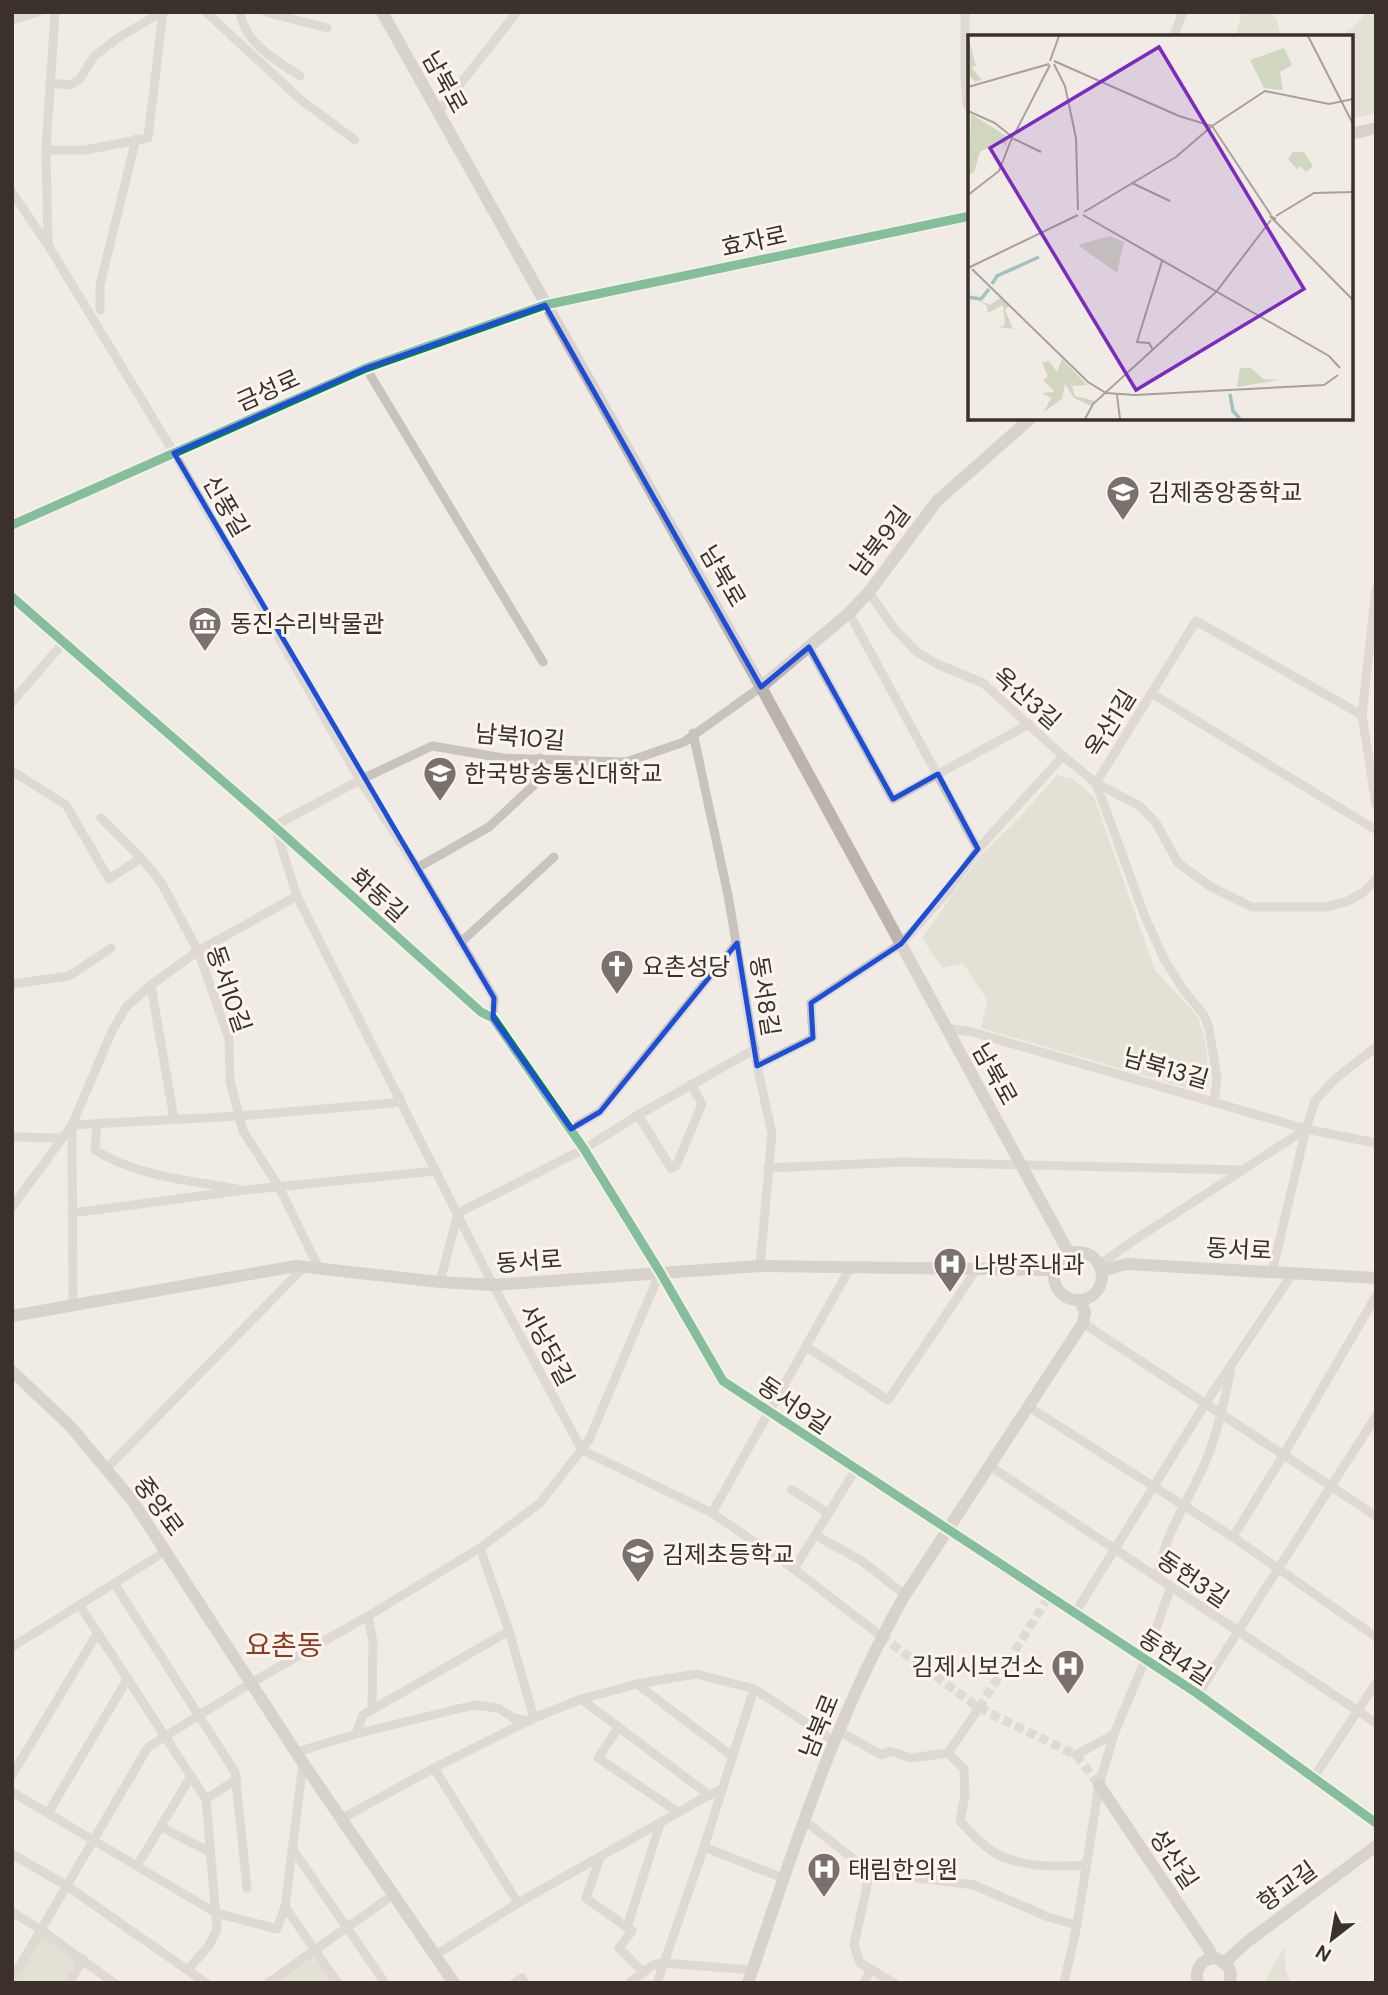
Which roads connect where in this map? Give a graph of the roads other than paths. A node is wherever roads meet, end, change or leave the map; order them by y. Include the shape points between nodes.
1 (38, 12) edge
2 (55, 12) edge
3 (163, 12) edge
4 (206, 12) edge
5 (240, 12) edge
6 (266, 12) edge
7 (382, 12) edge
8 (517, 12) edge
9 (965, 12) edge
10 (1183, 12) edge
11 (12, 20) edge
12 (327, 28) dead end
13 (1174, 35) edge
14 (300, 76) dead end
15 (49, 83) junction
16 (968, 105) edge
17 (439, 111) junction
18 (1376, 128) edge
19 (1353, 134) edge
20 (136, 139) junction
21 (355, 140) dead end
22 (46, 150) junction
23 (12, 192) edge
24 (968, 216) edge
25 (48, 245) junction
26 (545, 305) junction
27 (100, 310) dead end
28 (366, 368) junction
29 (1029, 420) edge
30 (174, 453) junction
31 (12, 525) edge
32 (1376, 589) edge
33 (869, 592) junction
34 (12, 597) edge
35 (849, 612) junction
36 (64, 642) junction
37 (809, 648) junction
38 (542, 662) dead end
39 (761, 687) junction
40 (1151, 694) junction
41 (12, 702) edge
42 (1362, 715) junction
43 (1029, 724) junction
44 (693, 733) junction
45 (1063, 756) junction
46 (540, 758) junction
47 (12, 771) edge
48 (938, 774) junction
49 (360, 780) junction
50 (1096, 783) junction
51 (1376, 805) edge
52 (101, 818) dead end
53 (274, 825) junction
54 (1376, 830) edge
55 (978, 849) junction
56 (554, 857) dead end
57 (141, 858) junction
58 (417, 868) junction
59 (1376, 880) edge
60 (297, 897) junction
61 (460, 943) junction
62 (737, 943) junction
63 (901, 944) junction
64 (111, 948) dead end
65 (198, 951) junction
66 (12, 984) edge
67 (151, 985) junction
68 (493, 1018) junction
69 (946, 1028) junction
70 (1376, 1047) edge
71 (755, 1049) junction
72 (757, 1066) junction
73 (691, 1084) junction
74 (400, 1097) junction
75 (1214, 1102) junction
76 (638, 1115) junction
77 (239, 1116) junction
78 (174, 1119) junction
79 (97, 1123) junction
80 (72, 1125) junction
81 (570, 1129) junction
82 (1306, 1129) junction
83 (12, 1137) edge
84 (62, 1138) junction
85 (1376, 1143) edge
86 (584, 1149) junction
87 (1022, 1164) junction
88 (768, 1168) junction
89 (1243, 1170) junction
90 (436, 1171) junction
91 (279, 1187) junction
92 (246, 1190) junction
93 (12, 1207) edge
94 (72, 1213) junction
95 (458, 1213) junction
96 (1069, 1254) junction
97 (760, 1266) junction
98 (312, 1267) junction
99 (850, 1268) junction
100 (1100, 1268) junction
101 (976, 1270) junction
102 (1054, 1270) junction
103 (660, 1272) junction
104 (1272, 1272) junction
105 (1293, 1273) junction
106 (1376, 1278) edge
107 (440, 1282) junction
108 (493, 1285) junction
109 (1376, 1296) edge
110 (1080, 1301) junction
111 (73, 1306) junction
112 (14, 1317) edge
113 (1083, 1323) junction
114 (807, 1347) junction
115 (1233, 1363) junction
116 (12, 1371) edge
117 (1205, 1404) junction
118 (1028, 1406) junction
119 (767, 1412) junction
120 (1221, 1415) junction
121 (1376, 1416) edge
122 (582, 1450) junction
123 (1284, 1454) junction
124 (990, 1466) junction
125 (856, 1469) junction
126 (106, 1470) junction
127 (1331, 1486) junction
128 (1154, 1487) junction
129 (792, 1490) dead end
130 (1183, 1505) junction
131 (712, 1513) junction
132 (828, 1513) junction
133 (1376, 1516) edge
134 (949, 1529) junction
135 (815, 1535) junction
136 (1233, 1537) junction
137 (480, 1548) junction
138 (1114, 1550) junction
139 (166, 1551) junction
140 (794, 1569) junction
141 (1277, 1570) junction
142 (1158, 1578) junction
143 (114, 1583) junction
144 (1171, 1587) junction
145 (905, 1595) junction
146 (80, 1606) junction
147 (1075, 1613) junction
148 (368, 1616) junction
149 (509, 1631) junction
150 (98, 1632) junction
151 (1238, 1632) junction
152 (881, 1636) junction
153 (1376, 1637) edge
154 (12, 1647) edge
155 (1145, 1660) junction
156 (128, 1678) junction
157 (1376, 1682) edge
158 (251, 1683) junction
159 (637, 1684) junction
160 (754, 1689) junction
161 (1198, 1694) junction
162 (581, 1699) junction
163 (979, 1708) tunnel mouth
164 (372, 1710) junction
165 (1357, 1711) junction
166 (200, 1714) junction
167 (532, 1720) junction
168 (1376, 1723) edge
169 (619, 1727) junction
170 (356, 1734) junction
171 (1114, 1734) junction
172 (165, 1736) junction
173 (836, 1736) junction
174 (948, 1753) junction
175 (1076, 1755) dead end
176 (732, 1756) junction
177 (300, 1757) junction
178 (434, 1769) junction
179 (12, 1775) edge
180 (191, 1776) junction
181 (1314, 1777) junction
182 (237, 1779) junction
183 (1099, 1784) junction
184 (721, 1790) junction
185 (12, 1792) edge
186 (709, 1795) junction
187 (206, 1799) junction
188 (678, 1812) junction
189 (48, 1813) junction
190 (341, 1819) junction
191 (805, 1821) junction
192 (1376, 1823) edge
193 (660, 1824) junction
194 (161, 1827) junction
195 (93, 1840) junction
196 (1376, 1846) edge
197 (704, 1847) junction
198 (292, 1849) junction
199 (210, 1852) junction
200 (12, 1854) edge
201 (600, 1858) junction
202 (1085, 1865) junction
203 (137, 1866) junction
204 (870, 1872) junction
205 (783, 1878) junction
206 (67, 1886) junction
207 (247, 1888) dead end
208 (393, 1895) junction
209 (518, 1903) junction
210 (285, 1907) junction
211 (12, 1912) edge
212 (216, 1913) junction
213 (1077, 1925) junction
214 (346, 1928) junction
215 (629, 1929) junction
216 (41, 1930) junction
217 (314, 1949) junction
218 (434, 1956) junction
219 (1211, 1958) junction
220 (83, 1959) junction
221 (1225, 1962) junction
222 (663, 1963) junction
223 (188, 1969) junction
224 (871, 1969) junction
225 (643, 1972) junction
226 (751, 1976) edge
227 (12, 1979) edge
228 (69, 1983) edge
229 (114, 1983) edge
230 (206, 1983) edge
231 (268, 1983) edge
232 (338, 1983) edge
233 (385, 1983) edge
234 (454, 1983) edge
235 (513, 1983) edge
236 (525, 1983) edge
237 (629, 1983) edge
238 (657, 1983) edge
239 (864, 1983) edge
240 (894, 1983) edge
241 (1064, 1983) edge
242 (1198, 1983) edge
243 (1229, 1983) edge

1 - 11 street
2 - 15 street
3 - 15 street via 94,56 80,79 70,85
3 - 20 street via 148,138
4 - 21 street via 301,100
5 - 14 street via 243,27 262,51
6 - 12 street
7 - 17 main road, 남북로
8 - 17 street
9 - 16 street
10 - 13 street
15 - 22 street
17 - 26 main road, 남북로
18 - 19 main road
20 - 22 street via 85,150
20 - 27 street via 100,285
22 - 25 street
23 - 25 street, 신풍길
24 - 26 main road, 효자로
25 - 30 street, 신풍길
26 - 28 main road, 금성로
26 - 39 main road, 남북로
28 - 30 main road, 금성로
28 - 38 street
29 - 33 main road, 남북9길 via 937,501
30 - 31 main road, 금성로
30 - 49 street, 신풍길
32 - 42 street
33 - 35 main road, 남북9길
33 - 43 street, 옥산3길 via 917,652 983,683
34 - 36 street, 화동길
35 - 37 main road, 남북9길
35 - 48 street
36 - 41 street
36 - 53 street, 화동길
37 - 39 main road, 남북9길
37 - 48 street via 893,799
39 - 44 street, 남북10길
39 - 63 main road, 남북로
40 - 42 street, 옥산1길 via 1196,621
40 - 50 street, 옥산1길
40 - 54 street
42 - 51 street
43 - 45 street, 옥산3길
43 - 48 street
44 - 46 street, 남북10길 via 684,741 626,762
44 - 62 street, 동서8길
45 - 50 street, 옥산3길
45 - 55 street
46 - 49 street, 남북10길 via 503,758 432,746
46 - 58 street via 534,785 489,827
47 - 57 street via 66,804 109,879
48 - 55 street
49 - 53 street, 남북10길
49 - 58 street, 신풍길
50 - 59 street, 옥산3길 via 1140,806 1186,871 1252,907 1324,907 1346,902
50 - 75 street, 옥산1길 via 1164,959 1209,1028 1217,1078
52 - 57 street, 동서10길
53 - 60 street, 서낭당길
53 - 68 street, 화동길
55 - 63 street
56 - 61 street
57 - 65 street, 동서10길 via 161,882
58 - 61 street, 신풍길
60 - 65 street
60 - 74 street, 서낭당길
61 - 68 street, 신풍길 via 494,998
62 - 71 street, 동서8길
62 - 81 street via 600,1112
63 - 69 main road, 남북로
63 - 72 street via 811,1003 813,1038
64 - 66 street via 69,976
65 - 67 street
65 - 77 street, 동서10길 via 229,1039 230,1081
67 - 78 street
67 - 80 street via 126,1007 112,1031
68 - 81 main road, 화동길
69 - 75 street, 남북13길
69 - 87 main road, 남북로
70 - 82 street via 1315,1101
71 - 72 street, 동서8길
71 - 73 street
72 - 88 street, 동서8길 via 772,1133
73 - 76 street
73 - 76 street via 702,1104 676,1166 671,1168
74 - 77 street via 394,1103
74 - 90 street, 서낭당길
75 - 82 street, 남북13길
76 - 86 street
77 - 78 street
77 - 91 street, 동서10길 via 243,1131
78 - 79 street
79 - 80 street
79 - 92 street via 95,1150 116,1163 154,1175
80 - 84 street
80 - 94 street
81 - 86 main road, 화동길
82 - 85 street, 남북13길
82 - 89 street
82 - 104 street
83 - 84 street
84 - 93 street
86 - 95 street
86 - 103 main road, 화동길
87 - 88 street via 904,1162
87 - 89 street
87 - 96 main road, 남북로
88 - 97 street, 동서8길
89 - 100 street
90 - 91 street
90 - 95 street, 서낭당길
91 - 92 street
91 - 98 street, 동서10길
92 - 94 street
94 - 111 street
95 - 107 street
95 - 108 street, 서낭당길
96 - 100 main road via 1086,1254
96 - 102 main road
97 - 99 main road, 동서로
97 - 103 main road, 동서로
98 - 107 main road, 동서로
98 - 111 main road, 동서로
98 - 126 street
99 - 101 main road, 동서로
99 - 114 street
100 - 104 main road, 동서로 via 1126,1264
100 - 110 main road via 1096,1293
101 - 102 main road, 동서로
101 - 114 street via 888,1400
102 - 110 main road via 1059,1292
103 - 108 main road, 동서로
103 - 119 street, 동서9길 via 723,1381
103 - 122 street
104 - 105 main road, 동서로
105 - 106 main road, 동서로
105 - 115 street
107 - 108 main road, 동서로
108 - 122 street, 서낭당길
109 - 123 street
110 - 113 main road
111 - 112 main road, 동서로
113 - 117 street
113 - 118 main road, 남북로
114 - 119 street
115 - 117 street
115 - 120 street
116 - 126 main road, 중앙로 via 71,1427
117 - 120 street
117 - 128 street
118 - 124 main road, 남북로
118 - 128 street
119 - 125 street, 동서9길
119 - 131 street
120 - 123 street
120 - 130 street via 1201,1473
121 - 127 street
122 - 131 street
122 - 137 street via 540,1503
123 - 127 street
123 - 136 street
124 - 134 main road, 남북로
124 - 138 street, 동헌3길
125 - 132 street
125 - 134 street, 동서9길
126 - 139 main road, 중앙로
127 - 133 street
127 - 141 street
128 - 130 street
128 - 138 street
129 - 132 street
130 - 136 street
130 - 142 street via 1160,1558
131 - 140 street
132 - 135 street
134 - 145 main road, 남북로
134 - 147 street, 동헌4길
135 - 140 street
135 - 145 street via 862,1561
136 - 141 street
137 - 148 street
137 - 149 street
138 - 142 street, 동헌3길
138 - 147 street
139 - 143 street
139 - 158 main road, 중앙로
140 - 152 street
141 - 151 street
141 - 153 street
142 - 144 street, 동헌3길
143 - 146 street
143 - 166 street
144 - 151 street, 동헌3길
144 - 155 street, 동헌4길
145 - 152 main road, 남북로
146 - 150 street
146 - 154 street
147 - 155 street, 동헌4길
148 - 158 street
148 - 164 street via 373,1643
149 - 164 street
149 - 167 street
150 - 156 street
150 - 179 street
151 - 161 street
151 - 165 street, 동헌3길
152 - 173 main road, 남북로
155 - 161 street, 동헌4길
155 - 171 street, 동헌4길
156 - 172 street
156 - 189 street
157 - 165 street
158 - 166 street
158 - 177 main road, 중앙로
159 - 160 street via 696,1674
159 - 162 street
159 - 176 street
160 - 173 street
160 - 176 street
161 - 181 street, 동헌4길
162 - 167 street
162 - 169 street
163 - 174 street
164 - 170 street via 363,1715
165 - 168 street, 동헌3길
165 - 181 street
166 - 172 street
166 - 182 street
167 - 170 street via 474,1705
167 - 178 street
169 - 186 street
169 - 188 street via 598,1758
170 - 177 street
171 - 175 street
171 - 183 street, 동헌4길
172 - 180 street
172 - 195 street via 148,1747
173 - 174 street via 882,1755 890,1751 911,1758
173 - 191 main road, 남북로
174 - 202 street via 964,1769 960,1821 987,1846 1002,1857 1024,1862
176 - 184 street
177 - 190 main road, 중앙로
177 - 198 street
178 - 190 street
178 - 209 street
180 - 187 street
180 - 194 street
181 - 192 street, 동헌4길
182 - 187 street
182 - 207 street
183 - 202 street, 동헌4길
183 - 219 main road, 성산길
184 - 186 street
184 - 197 street
185 - 189 street
186 - 188 street
187 - 199 street
188 - 193 street
189 - 195 street
190 - 208 main road, 중앙로
191 - 204 street
191 - 205 main road, 남북로
193 - 201 street
193 - 215 street
194 - 199 street
194 - 203 street
195 - 203 street
195 - 206 street
196 - 221 main road, 향교길
197 - 205 street
197 - 222 street
198 - 210 street
198 - 214 street
199 - 212 street
200 - 206 street
201 - 209 street
201 - 215 street via 586,1898
202 - 213 street, 동헌4길
203 - 212 street
204 - 213 street via 974,1885
204 - 224 street via 854,1945 860,1963
205 - 226 main road, 남북로
206 - 216 street
206 - 223 street
208 - 214 street
208 - 218 main road, 중앙로
209 - 218 street
210 - 212 street via 277,1929
210 - 217 street
211 - 216 street
212 - 223 street via 209,1946
213 - 241 street, 동헌4길
214 - 217 street
214 - 233 street
215 - 225 street via 619,1948
216 - 220 street
216 - 227 street
217 - 231 street
217 - 232 street
218 - 234 main road, 중앙로
219 - 221 main road
219 - 242 main road via 1199,1966
220 - 228 street
220 - 229 street
221 - 243 main road
222 - 225 street
222 - 226 street
222 - 238 street
223 - 230 street
224 - 239 street
224 - 240 street
225 - 237 street
235 - 236 street via 522,1978

